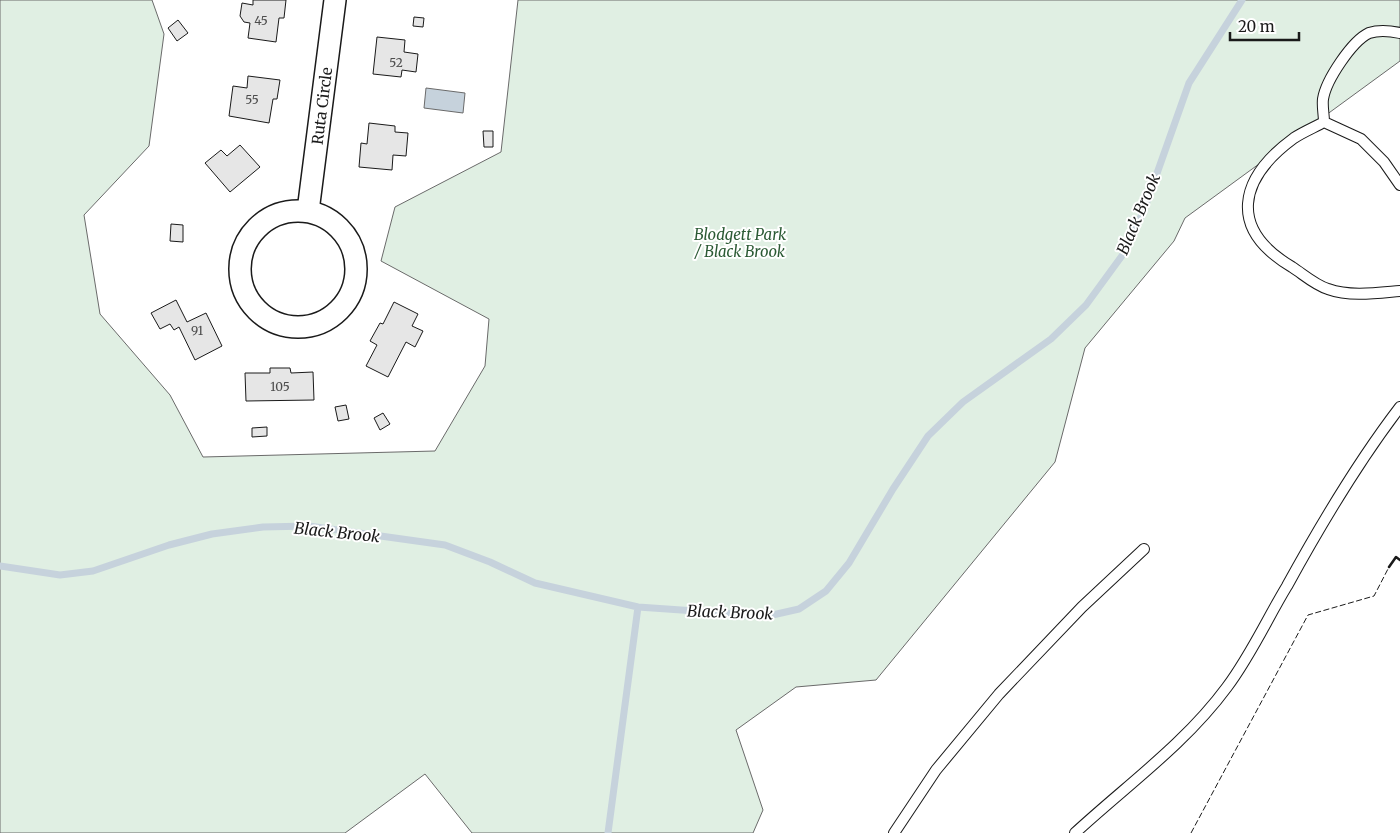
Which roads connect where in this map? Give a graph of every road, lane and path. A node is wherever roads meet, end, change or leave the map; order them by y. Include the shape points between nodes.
1 (334, 0) edge
2 (1400, 34) edge
3 (1324, 122) junction
4 (1400, 185) edge
5 (308, 211) junction
6 (1400, 291) edge
7 (1400, 407) edge
8 (1144, 549) dead end
9 (894, 833) edge
10 (1075, 833) edge

1 - 5 street, Ruta Circle
2 - 3 lane via 1392,31 1370,33 1352,46 1323,98
3 - 4 lane via 1361,139 1384,162
3 - 6 lane via 1294,138 1262,169 1247,199 1250,223 1263,246 1327,289 1351,293
5 - 5 street via 330,220 347,236 356,258 355,282 345,304 327,320 292,327 268,319 250,303 240,280 239,267 245,243 261,223 283,212
7 - 10 lane via 1348,482 1254,645 1204,717
8 - 9 lane via 1082,607 1000,694 936,770

